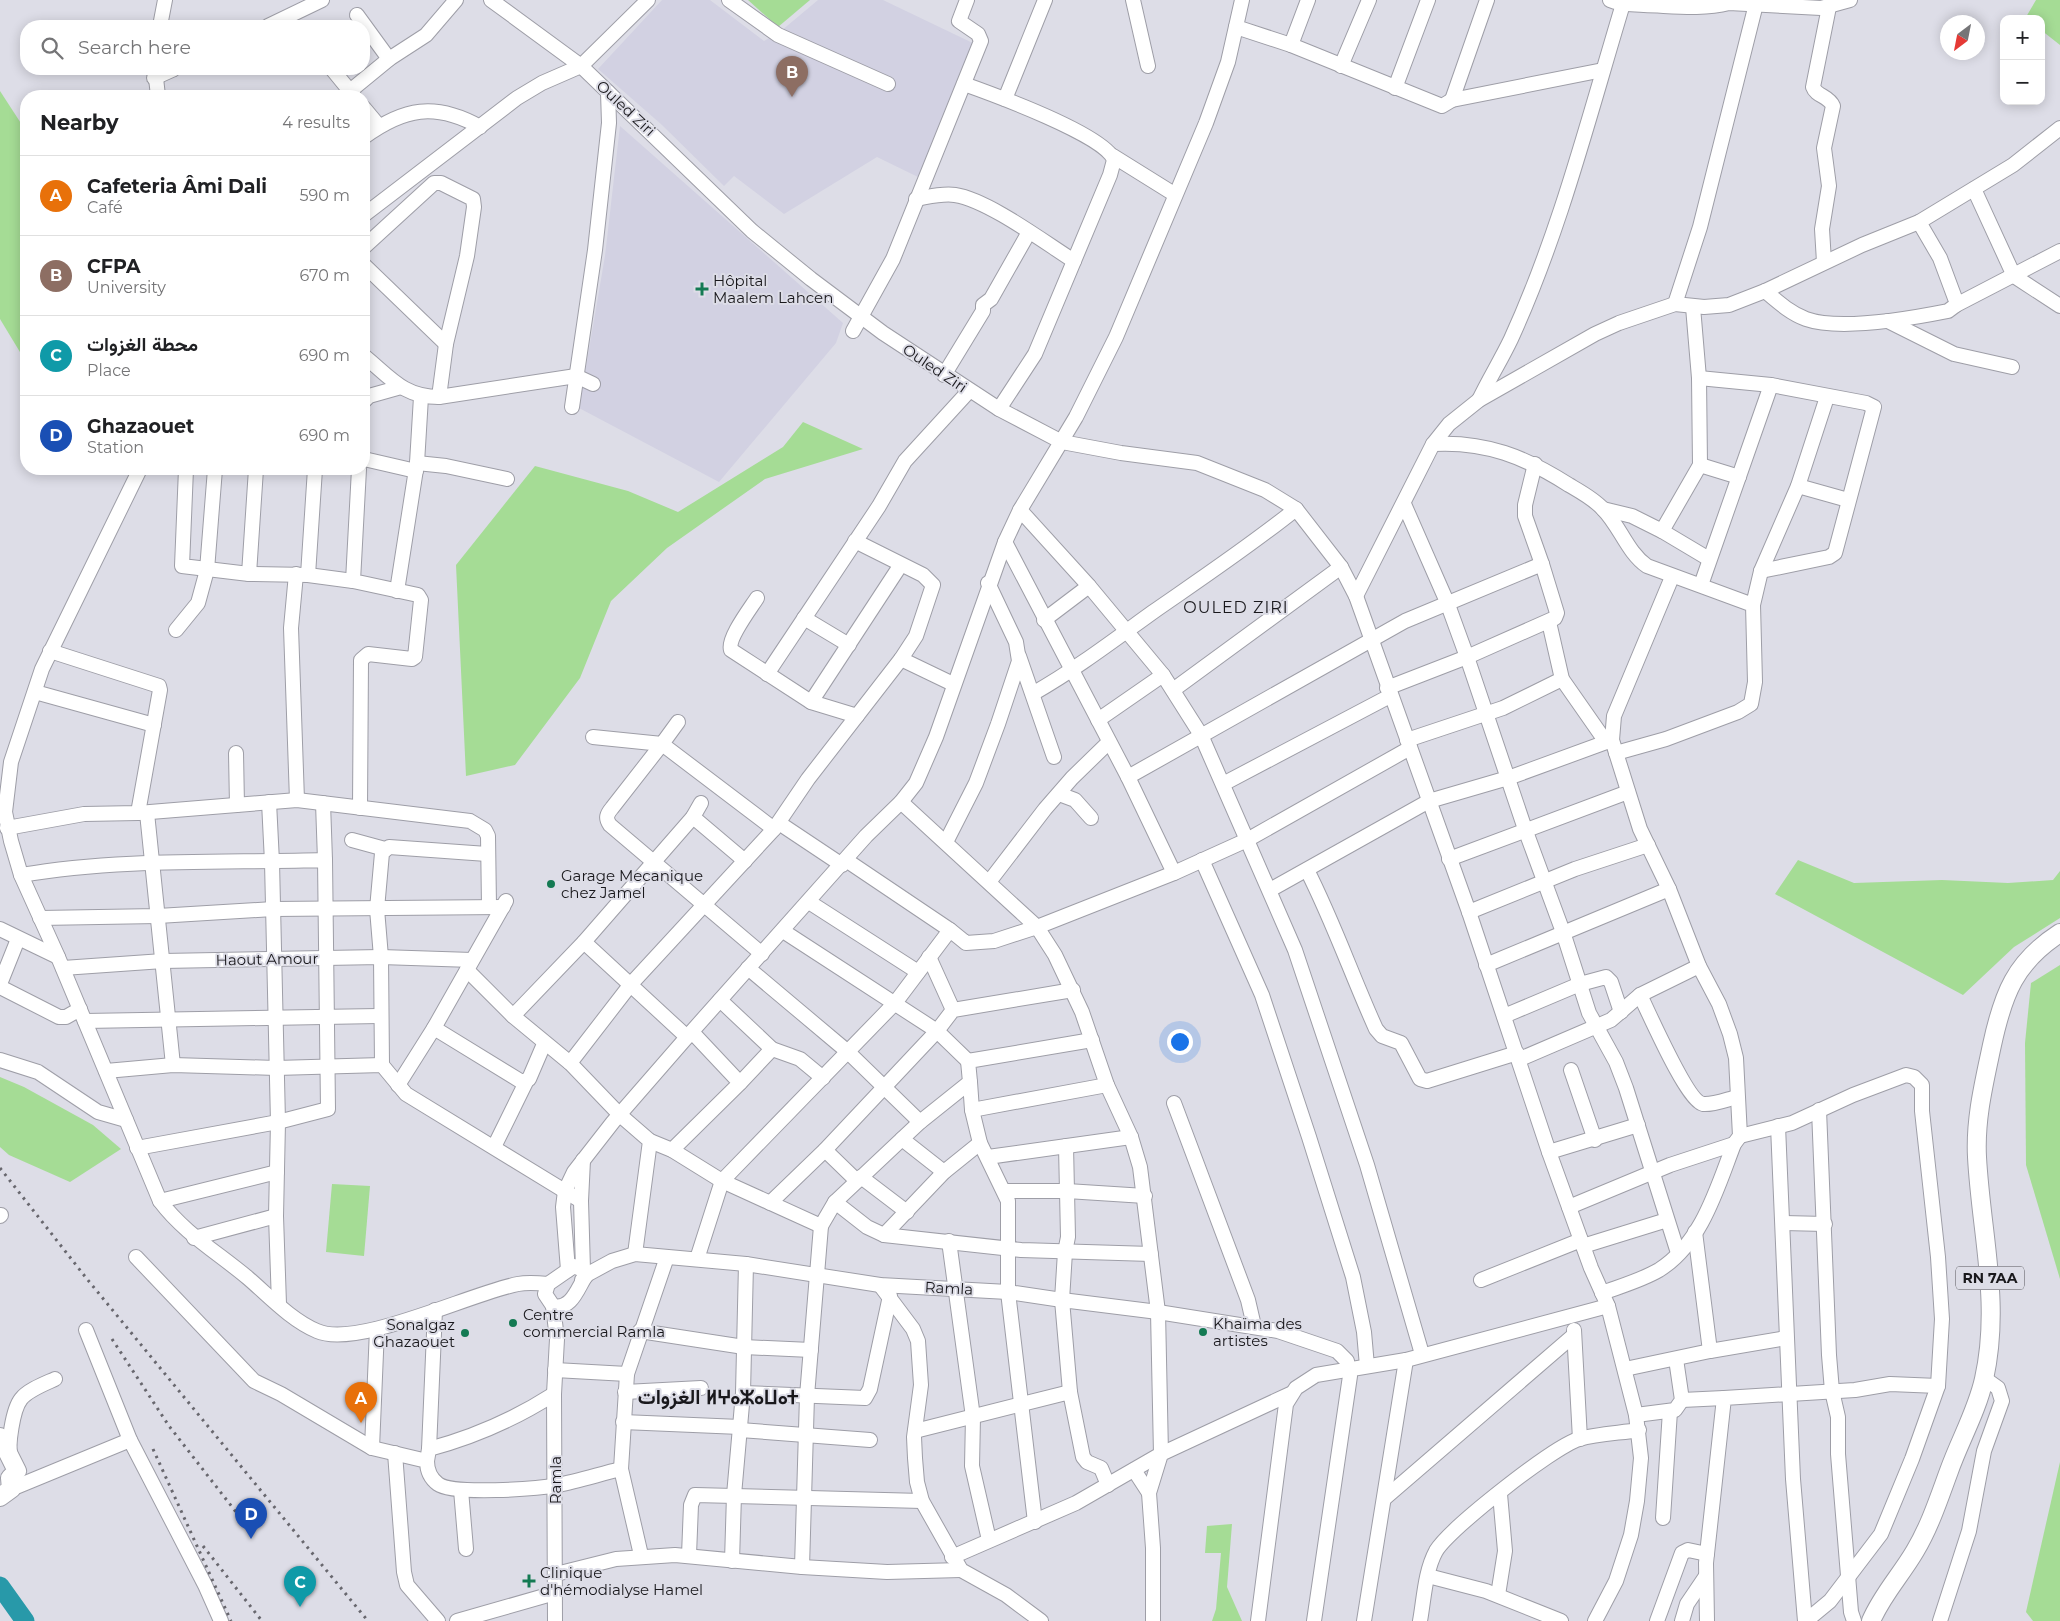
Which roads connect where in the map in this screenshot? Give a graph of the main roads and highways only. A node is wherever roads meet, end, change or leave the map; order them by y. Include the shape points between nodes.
1 (2060, 933) edge
2 (0, 1436) edge
3 (6, 1493) edge
4 (1871, 1621) edge

1 - 4 main road, RN 7AA via 2034,951 2009,988 1997,1022 1978,1114 1979,1188 1992,1304 1984,1378 1932,1517 1915,1551 1891,1584
2 - 3 main road via 17,1471 10,1478

